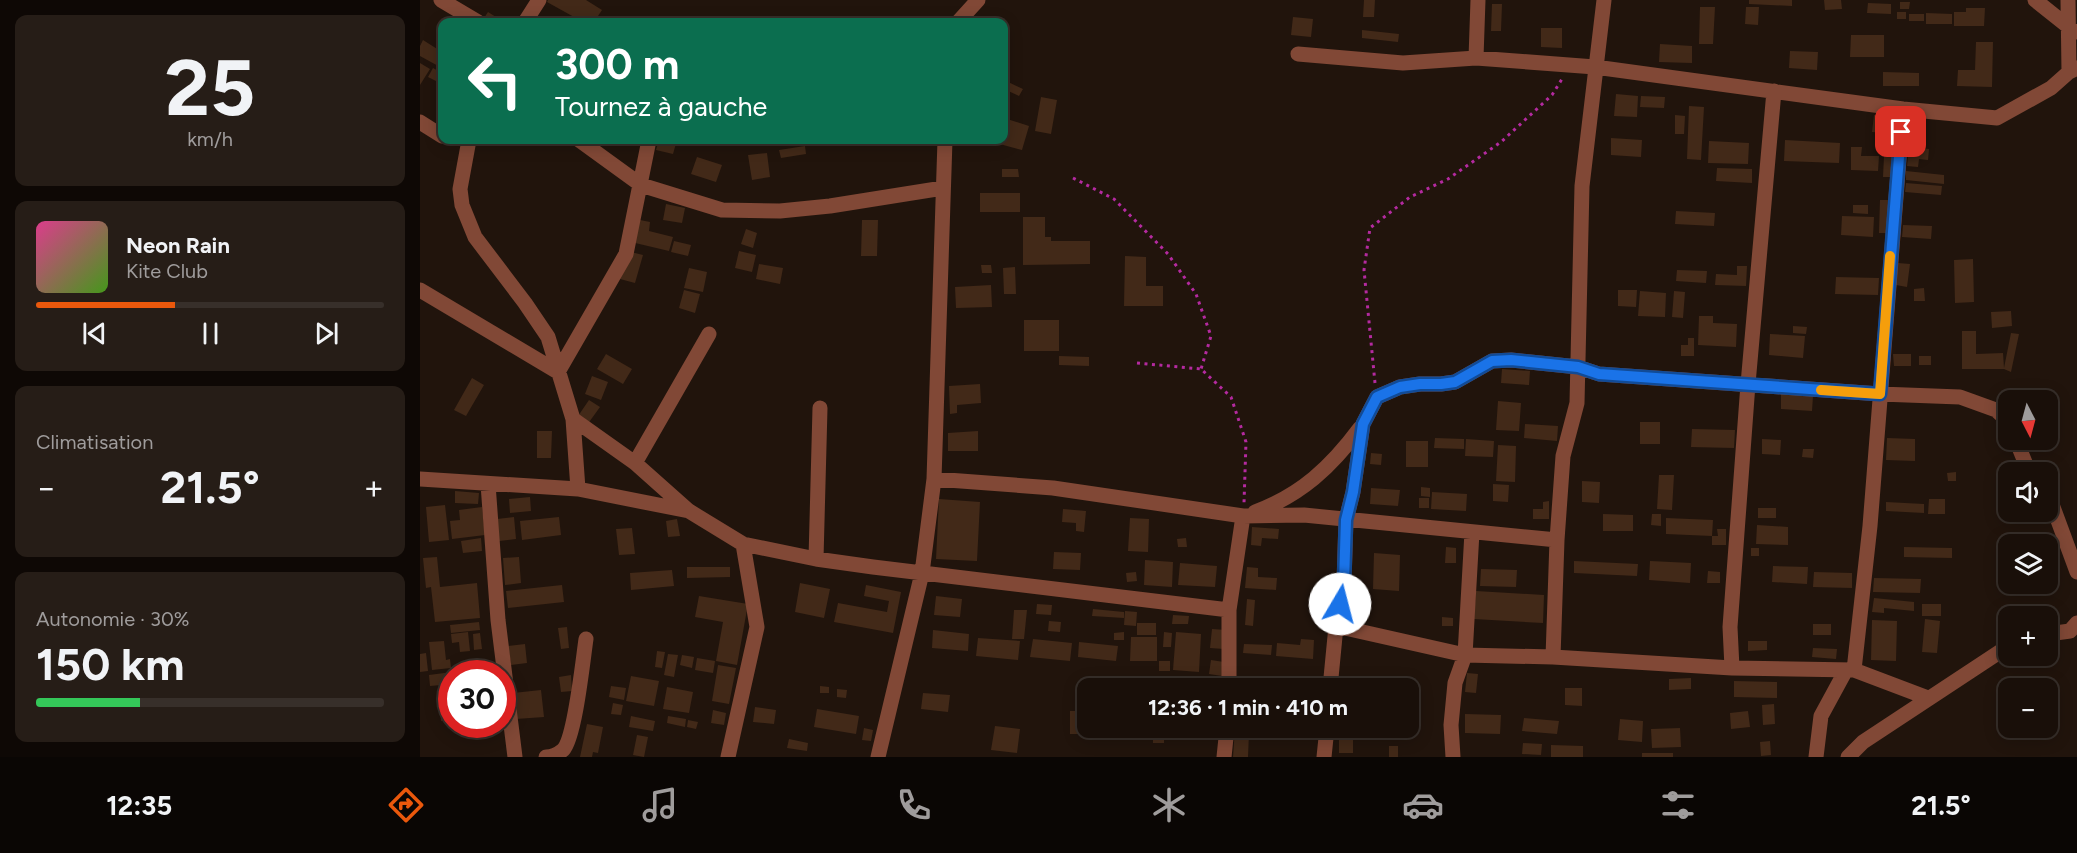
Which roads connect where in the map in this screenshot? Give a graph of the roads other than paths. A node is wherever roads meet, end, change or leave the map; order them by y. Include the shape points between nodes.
1 (441, 0) edge
2 (539, 0) edge
3 (978, 0) edge
4 (1478, 0) edge
5 (1605, 0) edge
6 (2035, 0) edge
7 (2068, 0) edge
8 (471, 18) edge
9 (528, 18) edge
10 (962, 18) edge
11 (2073, 30) edge
12 (1299, 54) dead end
13 (1476, 58) junction
14 (1595, 67) junction
15 (2073, 70) edge
16 (1774, 91) junction
17 (1903, 109) junction
18 (420, 122) edge
19 (438, 133) edge
20 (585, 144) edge
21 (648, 144) edge
22 (945, 144) edge
23 (468, 145) edge
24 (641, 185) junction
25 (943, 188) junction
26 (420, 290) edge
27 (709, 334) dead end
28 (1578, 367) junction
29 (558, 372) junction
30 (1748, 384) junction
31 (1880, 394) junction
32 (820, 408) dead end
33 (1998, 412) edge
34 (573, 419) junction
35 (1363, 424) junction
36 (635, 463) junction
37 (420, 478) edge
38 (934, 479) junction
39 (488, 484) junction
40 (578, 489) junction
41 (689, 511) junction
42 (1244, 516) junction
43 (1346, 520) junction
44 (2058, 521) edge
45 (1472, 532) junction
46 (1557, 540) junction
47 (743, 544) junction
48 (816, 559) junction
49 (2077, 572) edge
50 (922, 573) junction
51 (1229, 610) junction
52 (2077, 624) edge
53 (1336, 627) junction
54 (2058, 633) edge
55 (586, 639) dead end
56 (1998, 653) edge
57 (1465, 655) junction
58 (1553, 657) junction
59 (1732, 668) junction
60 (1850, 670) junction
61 (1229, 678) edge
62 (1331, 678) edge
63 (1928, 698) junction
64 (1226, 738) edge
65 (1326, 738) edge
66 (515, 757) edge
67 (546, 757) edge
68 (728, 757) edge
69 (878, 757) edge
70 (1224, 757) edge
71 (1324, 757) edge
72 (1453, 757) edge
73 (1816, 757) edge
74 (1848, 757) edge

1 - 8 street
2 - 9 street
3 - 10 street
4 - 13 street
5 - 14 street
6 - 11 street
7 - 11 street
11 - 15 street
12 - 13 street via 1403,63
13 - 14 street
14 - 16 street
14 - 28 street via 1582,186
15 - 17 street via 2051,88 1997,118
16 - 17 street
16 - 30 street
17 - 31 street
18 - 19 street
20 - 24 street
21 - 24 street
22 - 25 street
23 - 29 street via 460,189 462,205 475,237 548,337
24 - 25 street via 722,210 780,211
24 - 29 street via 626,254
25 - 38 street
26 - 29 street
27 - 36 street
28 - 30 street via 1599,374
28 - 35 street via 1492,361 1455,382 1400,387 1377,397
28 - 46 street via 1577,404 1563,456
29 - 34 street
30 - 31 street
30 - 59 street via 1730,627
31 - 33 street via 1960,397
31 - 60 street via 1870,526
32 - 48 street
34 - 36 street
34 - 40 street
35 - 42 street via 1339,455 1308,484 1278,504
35 - 43 street
36 - 41 street
37 - 39 street
38 - 42 street via 1053,488
38 - 50 street
39 - 40 street
39 - 66 street via 498,620
40 - 41 street
41 - 47 street
42 - 43 street via 1304,515
42 - 51 street
43 - 45 street
43 - 53 street via 1344,582
44 - 49 street
45 - 46 street
45 - 57 street
46 - 58 street
47 - 48 street
47 - 68 street via 757,627
48 - 50 street
50 - 51 street
50 - 69 street
51 - 61 street
52 - 54 street via 2070,631
53 - 57 street
53 - 62 street
55 - 67 street via 565,749
56 - 63 street
57 - 58 street
57 - 72 street via 1455,683
58 - 59 street
59 - 60 street
60 - 63 street
60 - 73 street via 1821,716
63 - 74 street via 1863,742
64 - 70 street
65 - 71 street

